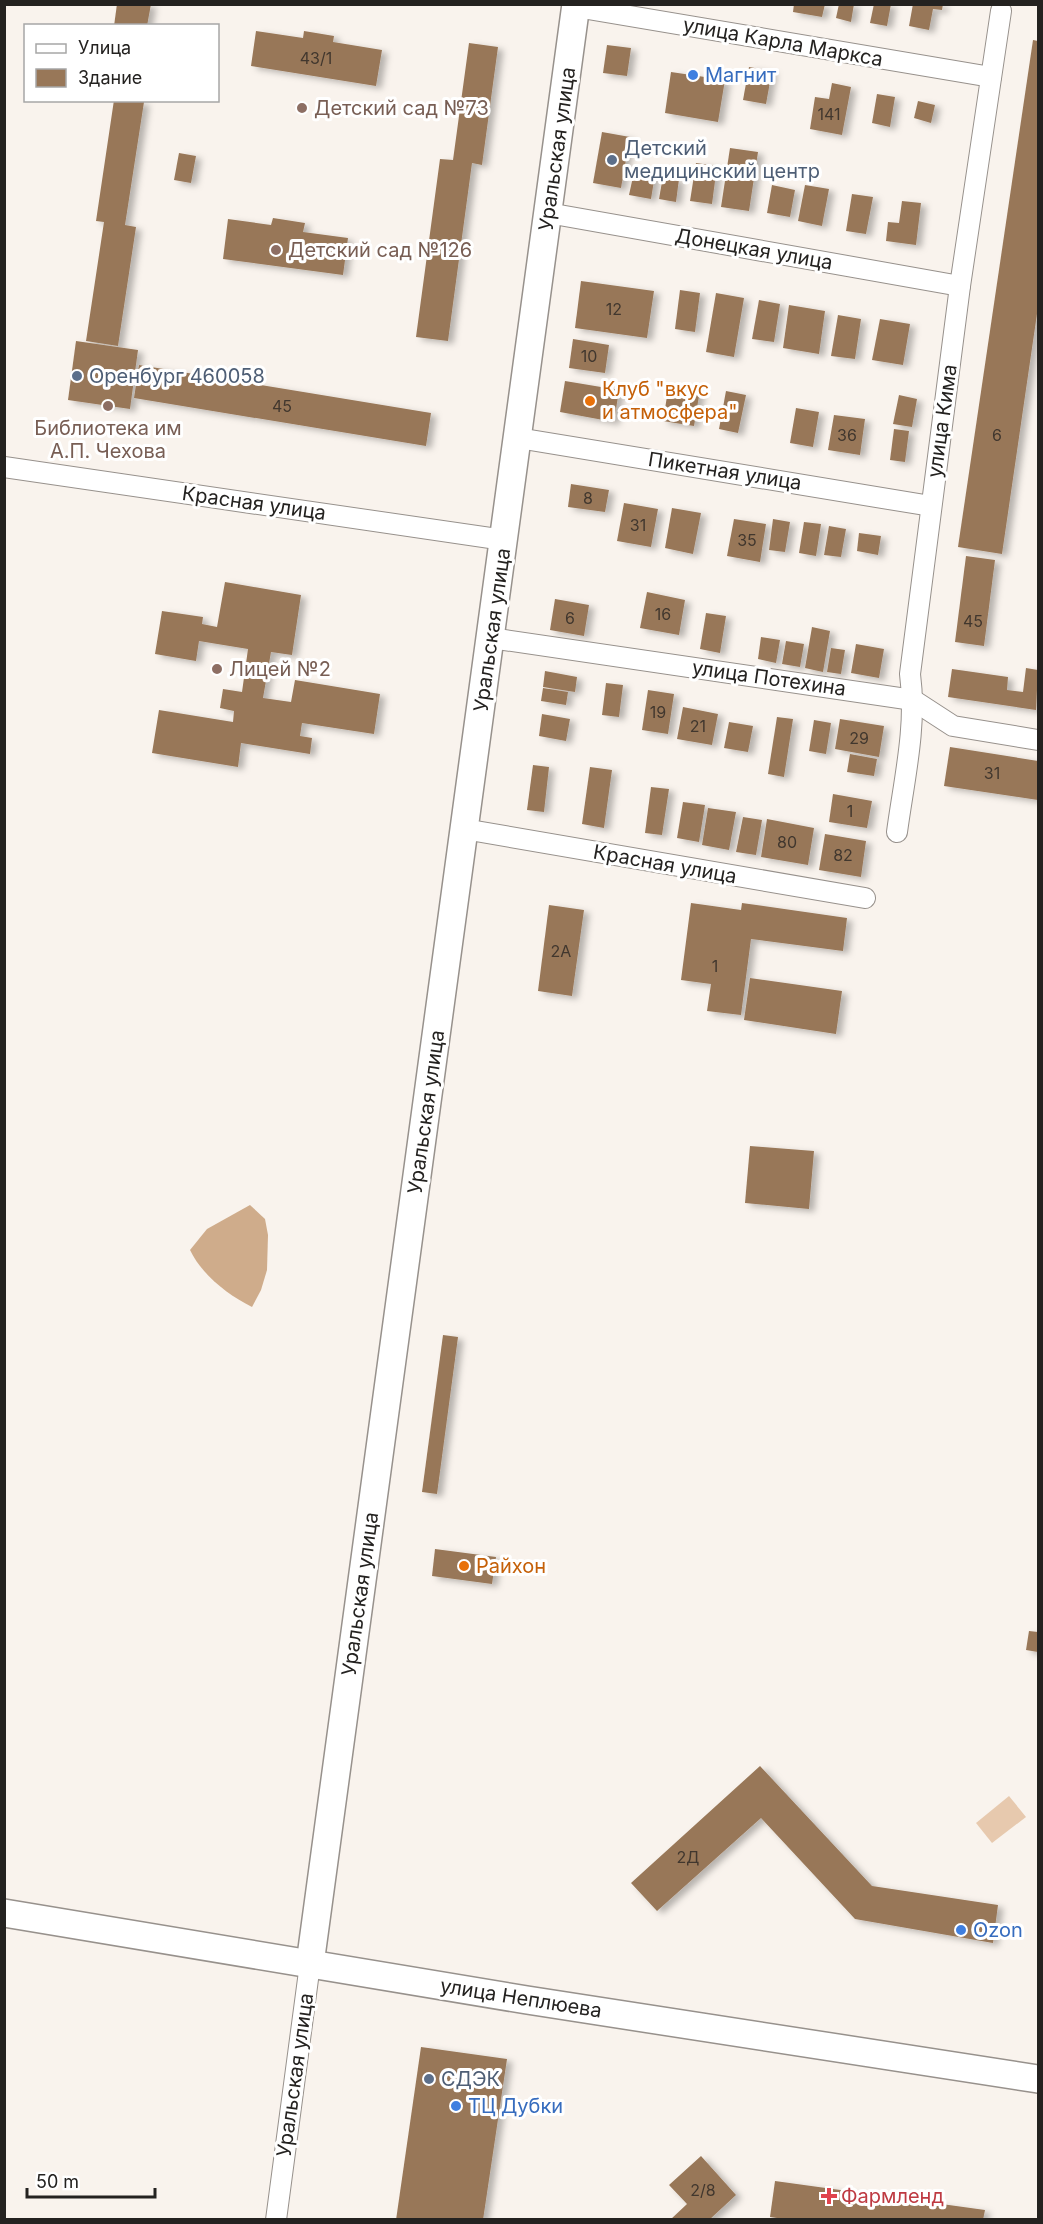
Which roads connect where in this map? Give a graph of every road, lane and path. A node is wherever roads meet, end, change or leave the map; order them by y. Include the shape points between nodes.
1 (576, 6) edge
2 (1001, 11) dead end
3 (991, 77) junction
4 (548, 213) junction
5 (960, 286) junction
6 (518, 438) junction
7 (4, 467) edge
8 (931, 506) junction
9 (504, 540) junction
10 (491, 638) junction
11 (913, 700) junction
12 (1038, 740) edge
13 (465, 829) junction
14 (897, 832) dead end
15 (865, 898) dead end
16 (4, 1913) edge
17 (310, 1964) junction
18 (1038, 2079) edge
19 (276, 2220) edge

1 - 3 street, улица Карла Маркса
1 - 4 street, Уральская улица
2 - 3 street, улица Кима
3 - 5 street, улица Кима
4 - 5 street, Донецкая улица
4 - 6 street, Уральская улица
5 - 8 street, улица Кима
6 - 8 street, Пикетная улица
6 - 9 street, Уральская улица
7 - 9 street, Красная улица
8 - 11 street, улица Кима via 910,674
9 - 10 street, Уральская улица
10 - 11 street, улица Потехина
10 - 13 street, Уральская улица
11 - 12 street, улица Потехина via 953,726
11 - 14 street, улица Кима
13 - 15 street, Красная улица
13 - 17 street, Уральская улица
16 - 17 street, улица Неплюева
17 - 18 street, улица Неплюева
17 - 19 street, Уральская улица

